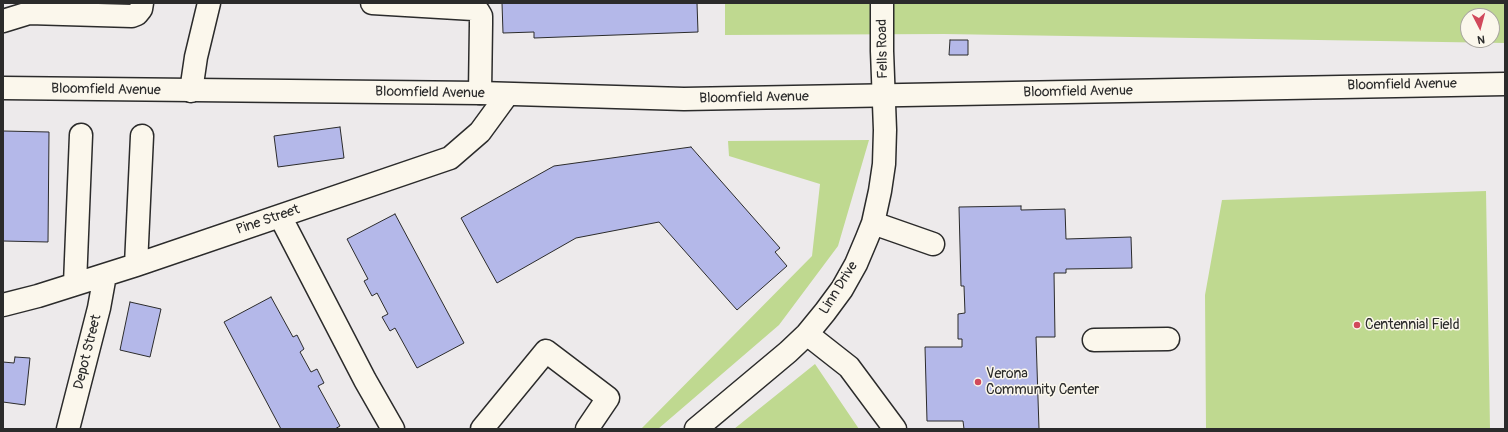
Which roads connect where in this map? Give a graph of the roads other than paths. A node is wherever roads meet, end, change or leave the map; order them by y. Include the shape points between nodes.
1 (142, 3) edge
2 (209, 3) edge
3 (372, 3) edge
4 (882, 3) edge
5 (29, 8) edge
6 (3, 21) edge
7 (1505, 84) edge
8 (3, 88) edge
9 (191, 91) junction
10 (480, 93) junction
11 (507, 95) junction
12 (883, 95) junction
13 (81, 135) dead end
14 (142, 136) dead end
15 (280, 216) junction
16 (873, 223) junction
17 (933, 244) dead end
18 (136, 265) junction
19 (104, 275) junction
20 (75, 284) junction
21 (3, 305) edge
22 (807, 334) junction
23 (1168, 338) dead end
24 (1094, 340) dead end
25 (68, 429) edge
26 (393, 429) edge
27 (482, 429) edge
28 (587, 429) edge
29 (696, 429) edge
30 (895, 429) edge

1 - 5 main road via 141,9 132,16
2 - 9 main road
3 - 10 main road via 478,11 481,16
4 - 12 main road, Fells Road
5 - 6 main road
7 - 12 main road, Bloomfield Avenue
8 - 9 main road, Bloomfield Avenue
9 - 10 main road, Bloomfield Avenue
10 - 11 main road, Bloomfield Avenue
11 - 12 main road, Bloomfield Avenue via 684,99
11 - 15 main road, Pine Street via 480,132 450,158
12 - 16 main road, Linn Drive via 884,164
13 - 20 main road
14 - 18 main road
15 - 18 main road, Pine Street
15 - 26 main road
16 - 17 main road
16 - 22 main road, Linn Drive via 856,264 842,289
18 - 19 main road, Pine Street
19 - 20 main road, Pine Street
19 - 25 main road, Depot Street via 99,308
20 - 21 main road, Pine Street
22 - 29 main road, Linn Drive
22 - 30 main road via 850,367
23 - 24 main road
27 - 28 main road via 546,351 608,398

